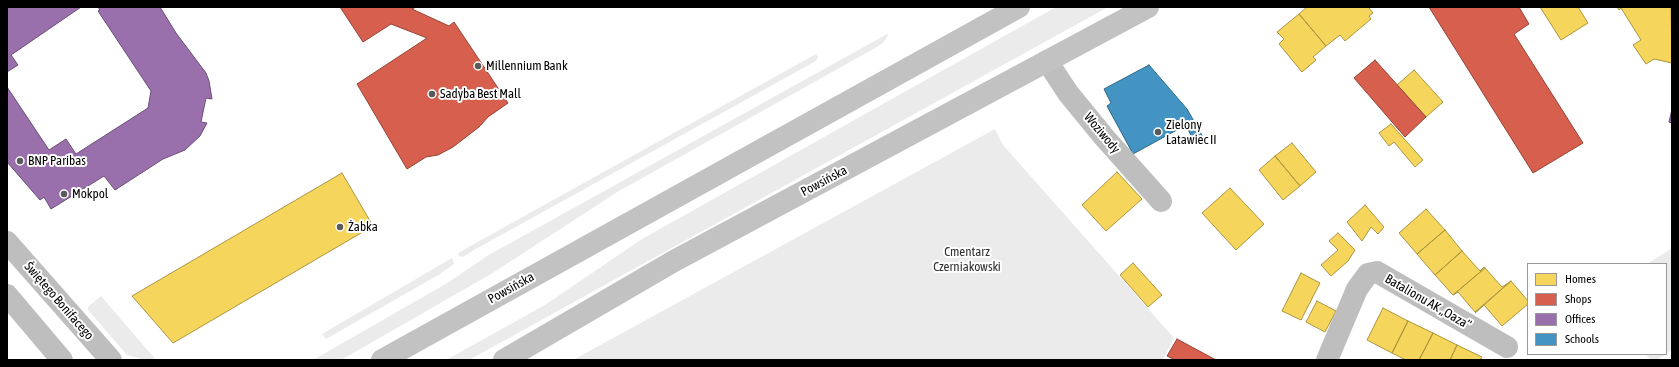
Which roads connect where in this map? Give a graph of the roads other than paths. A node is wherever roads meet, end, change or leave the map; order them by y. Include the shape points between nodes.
1 (1019, 7) edge
2 (1148, 7) edge
3 (1047, 61) junction
4 (1161, 201) dead end
5 (7, 242) edge
6 (7, 295) edge
7 (1507, 347) dead end
8 (62, 360) edge
9 (110, 360) edge
10 (382, 360) edge
11 (504, 360) edge
12 (1327, 360) edge

1 - 10 main road, Powsińska
2 - 3 main road, Powsińska
3 - 4 street, Woziwody via 1068,93
3 - 11 main road, Powsińska via 668,265
5 - 9 street, Świętego Bonifacego
6 - 8 street
7 - 12 street, Batalionu AK „Oaza” via 1377,272 1368,274 1357,289

